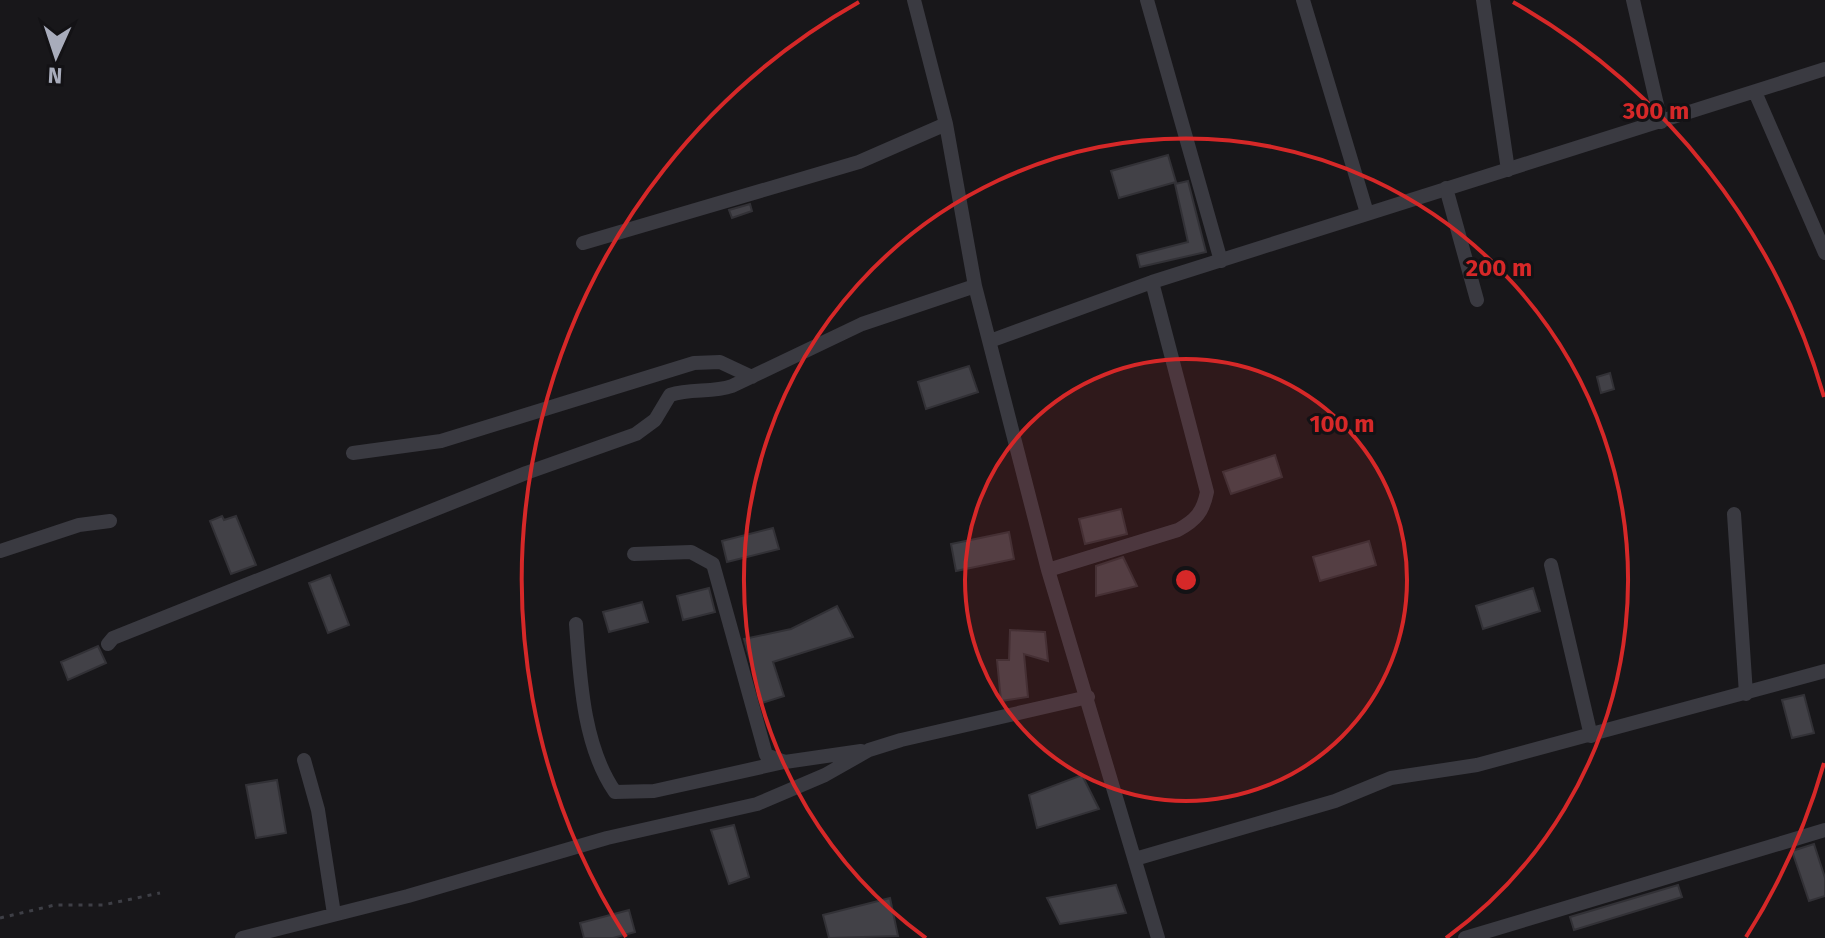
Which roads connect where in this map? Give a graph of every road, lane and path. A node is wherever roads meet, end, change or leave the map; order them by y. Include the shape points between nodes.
1 (914, 0) edge
2 (1147, 0) edge
3 (1303, 0) edge
4 (1483, 0) edge
5 (1633, 0) edge
6 (1825, 69) edge
7 (1755, 92) junction
8 (1661, 122) junction
9 (946, 124) junction
10 (1508, 170) junction
11 (1446, 188) junction
12 (1367, 213) junction
13 (583, 243) dead end
14 (1825, 253) edge
15 (1221, 261) junction
16 (1152, 282) junction
17 (975, 286) junction
18 (1477, 300) dead end
19 (990, 341) junction
20 (752, 377) junction
21 (353, 453) dead end
22 (1734, 514) dead end
23 (110, 521) dead end
24 (0, 551) edge
25 (634, 554) dead end
26 (1551, 565) dead end
27 (1048, 570) junction
28 (576, 624) dead end
29 (108, 644) dead end
30 (1825, 671) edge
31 (1746, 694) junction
32 (1088, 697) junction
33 (1591, 736) junction
34 (869, 750) junction
35 (304, 760) dead end
36 (785, 762) junction
37 (1825, 830) edge
38 (1135, 859) junction
39 (160, 893) dead end
40 (334, 914) junction
41 (0, 918) edge
42 (242, 938) edge
43 (1158, 938) edge
44 (1465, 938) edge

1 - 9 street
2 - 15 street
3 - 12 street
4 - 10 street
5 - 8 street
6 - 7 street
7 - 8 street
7 - 14 street
8 - 10 street
9 - 13 street via 859,162
9 - 17 street
10 - 11 street
11 - 12 street
11 - 18 street
12 - 15 street
15 - 16 street
16 - 19 street
16 - 27 street via 1207,492 1204,508 1178,530
17 - 19 street
17 - 20 street via 862,324
19 - 27 street
20 - 21 street via 720,362 694,363 441,441
20 - 29 street via 718,391 670,395 655,420 636,434 526,473
22 - 31 street
23 - 24 street via 79,525
25 - 36 street via 691,552 713,564 766,755
26 - 33 street
27 - 32 street
28 - 36 street via 596,754 615,792 654,791
30 - 31 street
31 - 33 street
32 - 34 street
32 - 38 street
33 - 38 street via 1477,765 1391,778 1335,801
34 - 36 street
34 - 40 street via 757,804 607,838
35 - 40 street via 318,810
37 - 44 street
38 - 43 street
39 - 41 path via 103,905 55,905
40 - 42 street

